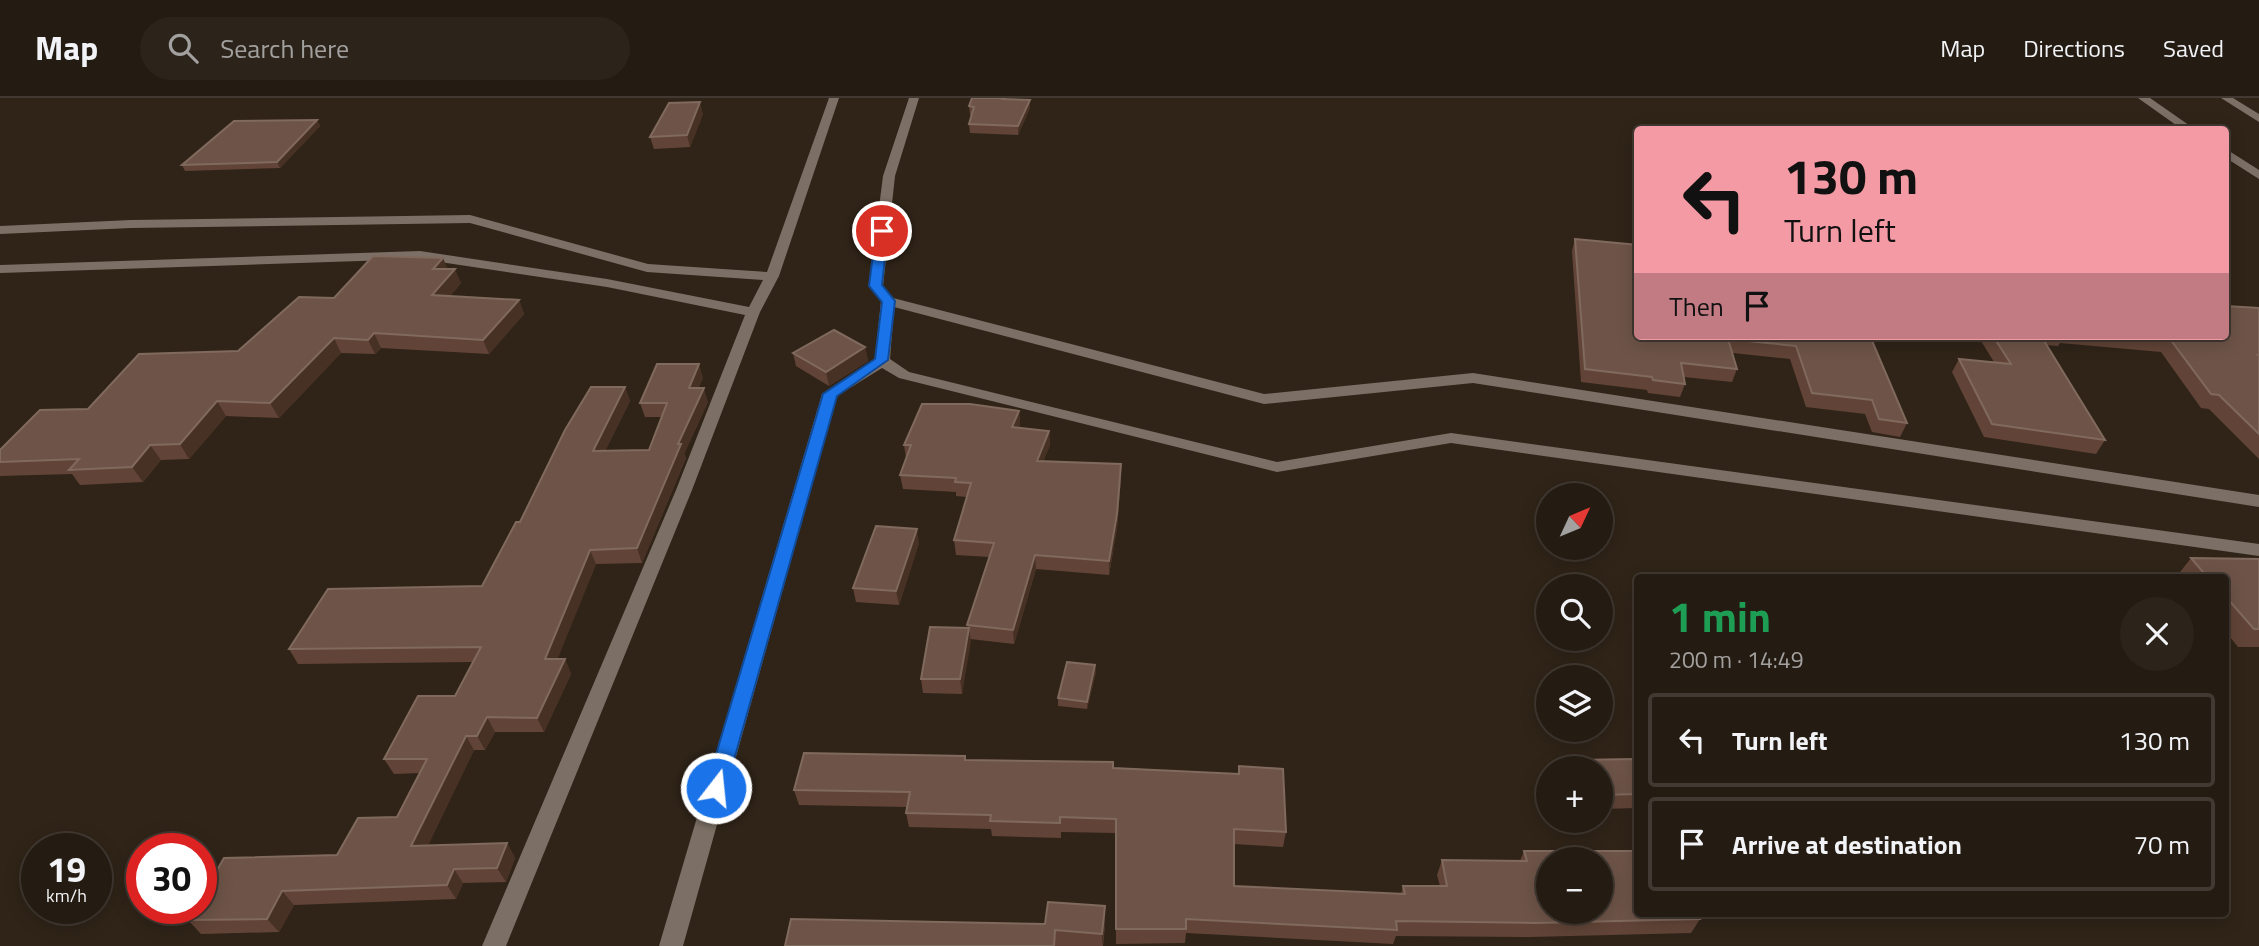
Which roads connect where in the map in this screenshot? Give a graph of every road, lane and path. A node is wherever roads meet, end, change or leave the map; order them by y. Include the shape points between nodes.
1 (834, 98) edge
2 (914, 98) edge
3 (2143, 98) edge
4 (2225, 98) edge
5 (2259, 119) edge
6 (2185, 126) edge
7 (2229, 155) edge
8 (2259, 175) edge
9 (0, 230) edge
10 (0, 269) edge
11 (772, 276) junction
12 (888, 301) junction
13 (753, 312) junction
14 (882, 360) junction
15 (2259, 501) edge
16 (2259, 550) edge
17 (494, 946) edge
18 (671, 946) edge

1 - 11 street
2 - 12 street via 887,189 876,286
3 - 6 street
4 - 5 street
7 - 8 street
9 - 11 street via 470,219 647,268
10 - 13 street via 420,255 607,283
11 - 13 street
12 - 14 street
12 - 15 street via 1264,399 1473,378
13 - 17 street
14 - 16 street via 904,374 1277,467 1451,438
14 - 18 street via 830,394

